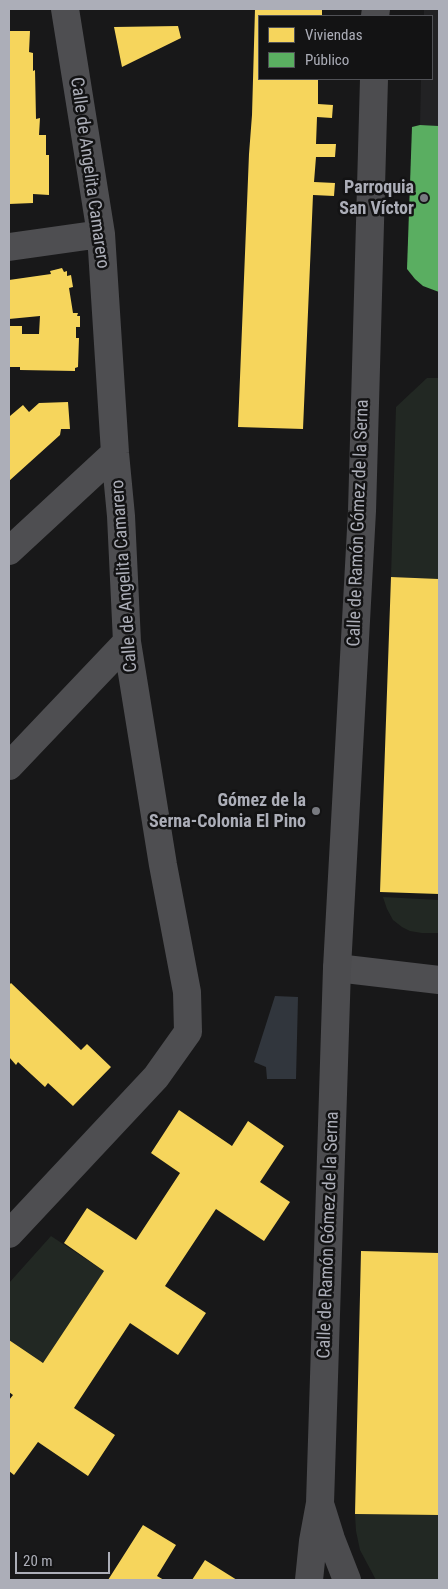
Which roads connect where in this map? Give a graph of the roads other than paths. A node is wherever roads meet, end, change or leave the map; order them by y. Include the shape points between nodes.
1 (65, 9) edge
2 (374, 80) edge
3 (101, 234) junction
4 (9, 247) edge
5 (115, 453) junction
6 (9, 551) edge
7 (127, 642) junction
8 (9, 766) edge
9 (338, 968) junction
10 (439, 980) edge
11 (9, 1234) edge
12 (320, 1503) junction
13 (309, 1580) edge
14 (347, 1580) edge

1 - 3 street, Calle de Angelita Camarero
2 - 9 street, Calle de Ramón Gómez de la Serna via 362,511
3 - 4 street
3 - 5 street, Calle de Angelita Camarero
5 - 6 street
5 - 7 street, Calle de Angelita Camarero
7 - 8 street
7 - 11 street, Calle de Angelita Camarero via 187,992 188,1032 156,1078
9 - 10 street
9 - 12 street, Calle de Ramón Gómez de la Serna
12 - 13 street, Calle de Ramón Gómez de la Serna
12 - 14 street, Calle de Ramón Gómez de la Serna

